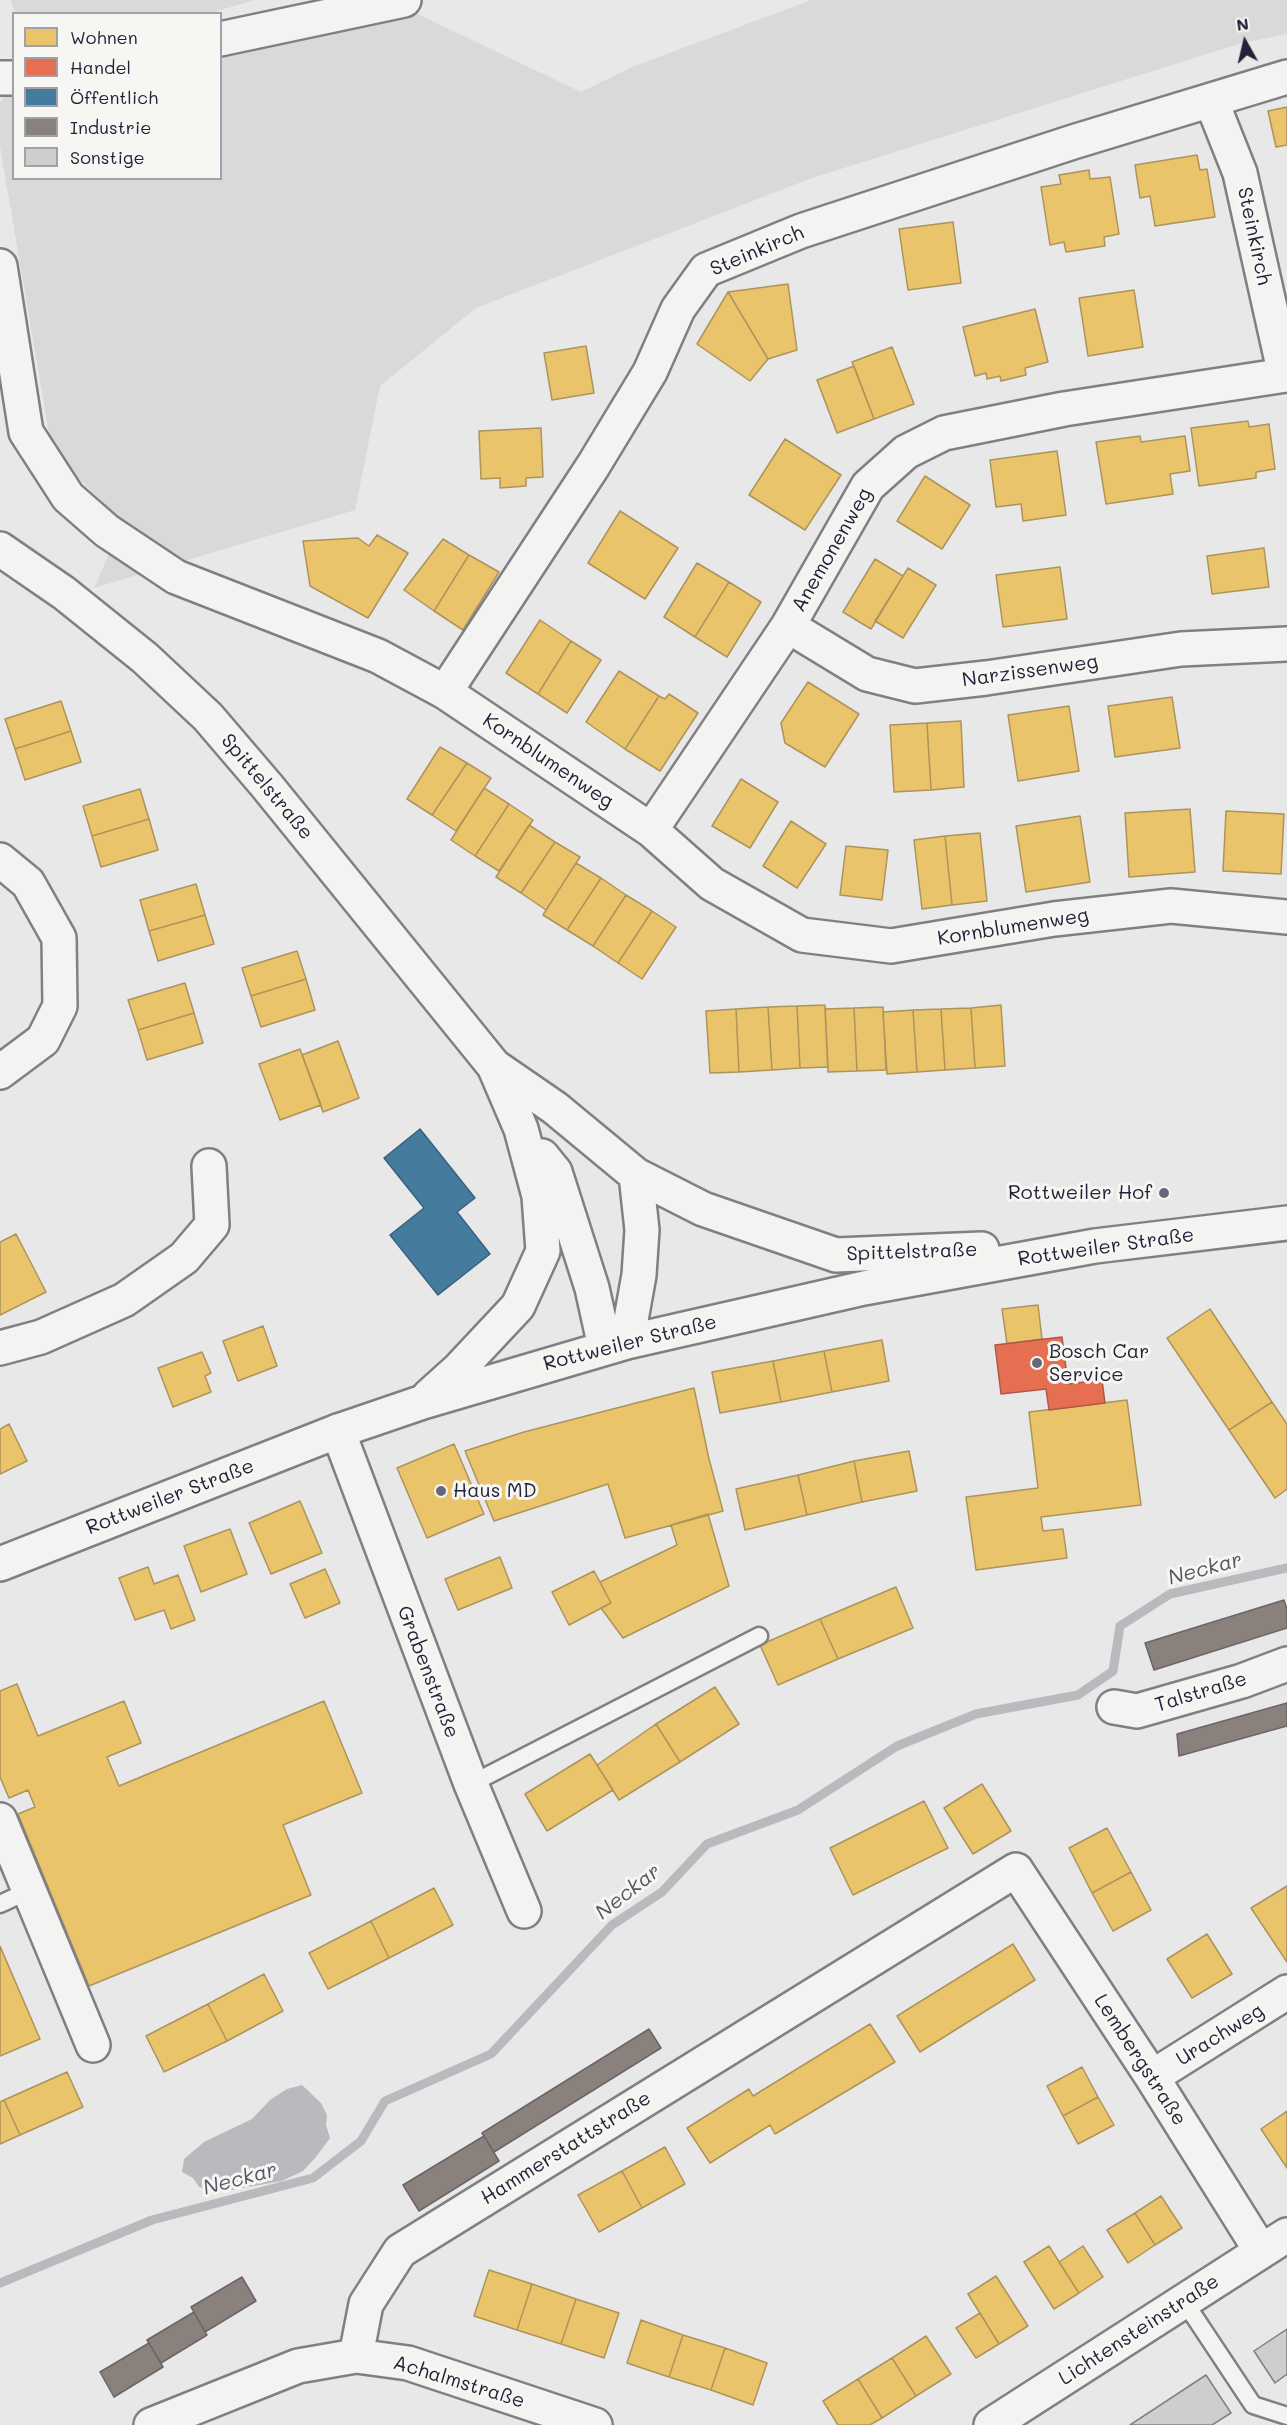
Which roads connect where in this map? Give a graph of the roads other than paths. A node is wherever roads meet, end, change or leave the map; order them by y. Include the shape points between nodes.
1 (404, 0) edge
2 (222, 39) edge
3 (1287, 77) edge
4 (1211, 100) junction
5 (0, 266) edge
6 (1275, 278) edge
7 (1286, 375) edge
8 (0, 549) edge
9 (788, 626) junction
10 (1287, 644) edge
11 (445, 692) junction
12 (651, 830) junction
13 (0, 861) edge
14 (1287, 917) edge
15 (494, 1066) junction
16 (0, 1072) edge
17 (521, 1129) junction
18 (209, 1166) dead end
19 (636, 1174) junction
20 (1287, 1223) edge
21 (1095, 1246) junction
22 (616, 1344) junction
23 (0, 1348) edge
24 (423, 1402) junction
25 (338, 1431) junction
26 (0, 1564) edge
27 (759, 1636) dead end
28 (1287, 1664) edge
29 (1114, 1707) dead end
30 (471, 1784) junction
31 (0, 1820) edge
32 (1016, 1870) joint
33 (14, 1898) edge
34 (524, 1911) dead end
35 (1287, 1992) edge
36 (93, 2045) dead end
37 (1152, 2078) junction
38 (1274, 2243) edge
39 (1184, 2301) junction
40 (357, 2356) junction
41 (1287, 2415) edge
42 (151, 2425) edge
43 (595, 2425) edge
44 (992, 2425) edge

1 - 2 street
3 - 4 street, Steinkirch
4 - 6 street, Steinkirch
4 - 11 street, Steinkirch via 801,231 706,270 678,309 651,372 593,466
5 - 11 street, Kornblumenweg via 26,432 68,497 107,531 176,576 378,656
6 - 7 street, Steinkirch
7 - 9 street, Anemonenweg via 1064,408 944,433 906,452 868,486
8 - 15 street, Spittelstraße via 64,593 145,658 208,717
9 - 10 street, Narzissenweg via 867,674 915,686 1181,649
9 - 12 street, Anemonenweg
11 - 12 street, Kornblumenweg
12 - 14 street, Kornblumenweg via 712,884 802,935 891,946 1054,919 1171,906
13 - 16 street via 28,883 59,938 60,1006 43,1041
15 - 17 street, Spittelstraße
15 - 19 street, Spittelstraße via 555,1108
17 - 22 street, Spittelstraße via 555,1172 592,1288
17 - 24 street, Spittelstraße via 539,1196 543,1251 518,1306 459,1370
18 - 23 street via 212,1225 184,1258 124,1300 41,1337
19 - 21 street, Spittelstraße via 703,1209 836,1255
19 - 22 street via 641,1241 639,1275
20 - 21 street, Rottweiler Straße
21 - 22 street, Rottweiler Straße via 864,1288
22 - 24 street, Rottweiler Straße
24 - 25 street, Rottweiler Straße
25 - 26 street, Rottweiler Straße
25 - 30 street, Grabenstraße
27 - 30 lane
28 - 29 street, Talstraße via 1137,1712
30 - 34 street, Grabenstraße
31 - 33 street
32 - 37 street, Lembergstraße
32 - 40 street, Hammerstattstraße via 400,2251 366,2304
33 - 36 street
35 - 37 street, Urachweg
37 - 38 street, Lembergstraße
38 - 39 street, Lichtensteinstraße
39 - 41 lane via 1253,2405
39 - 44 street, Lichtensteinstraße
40 - 42 street via 298,2366
40 - 43 street, Achalmstraße via 408,2363

